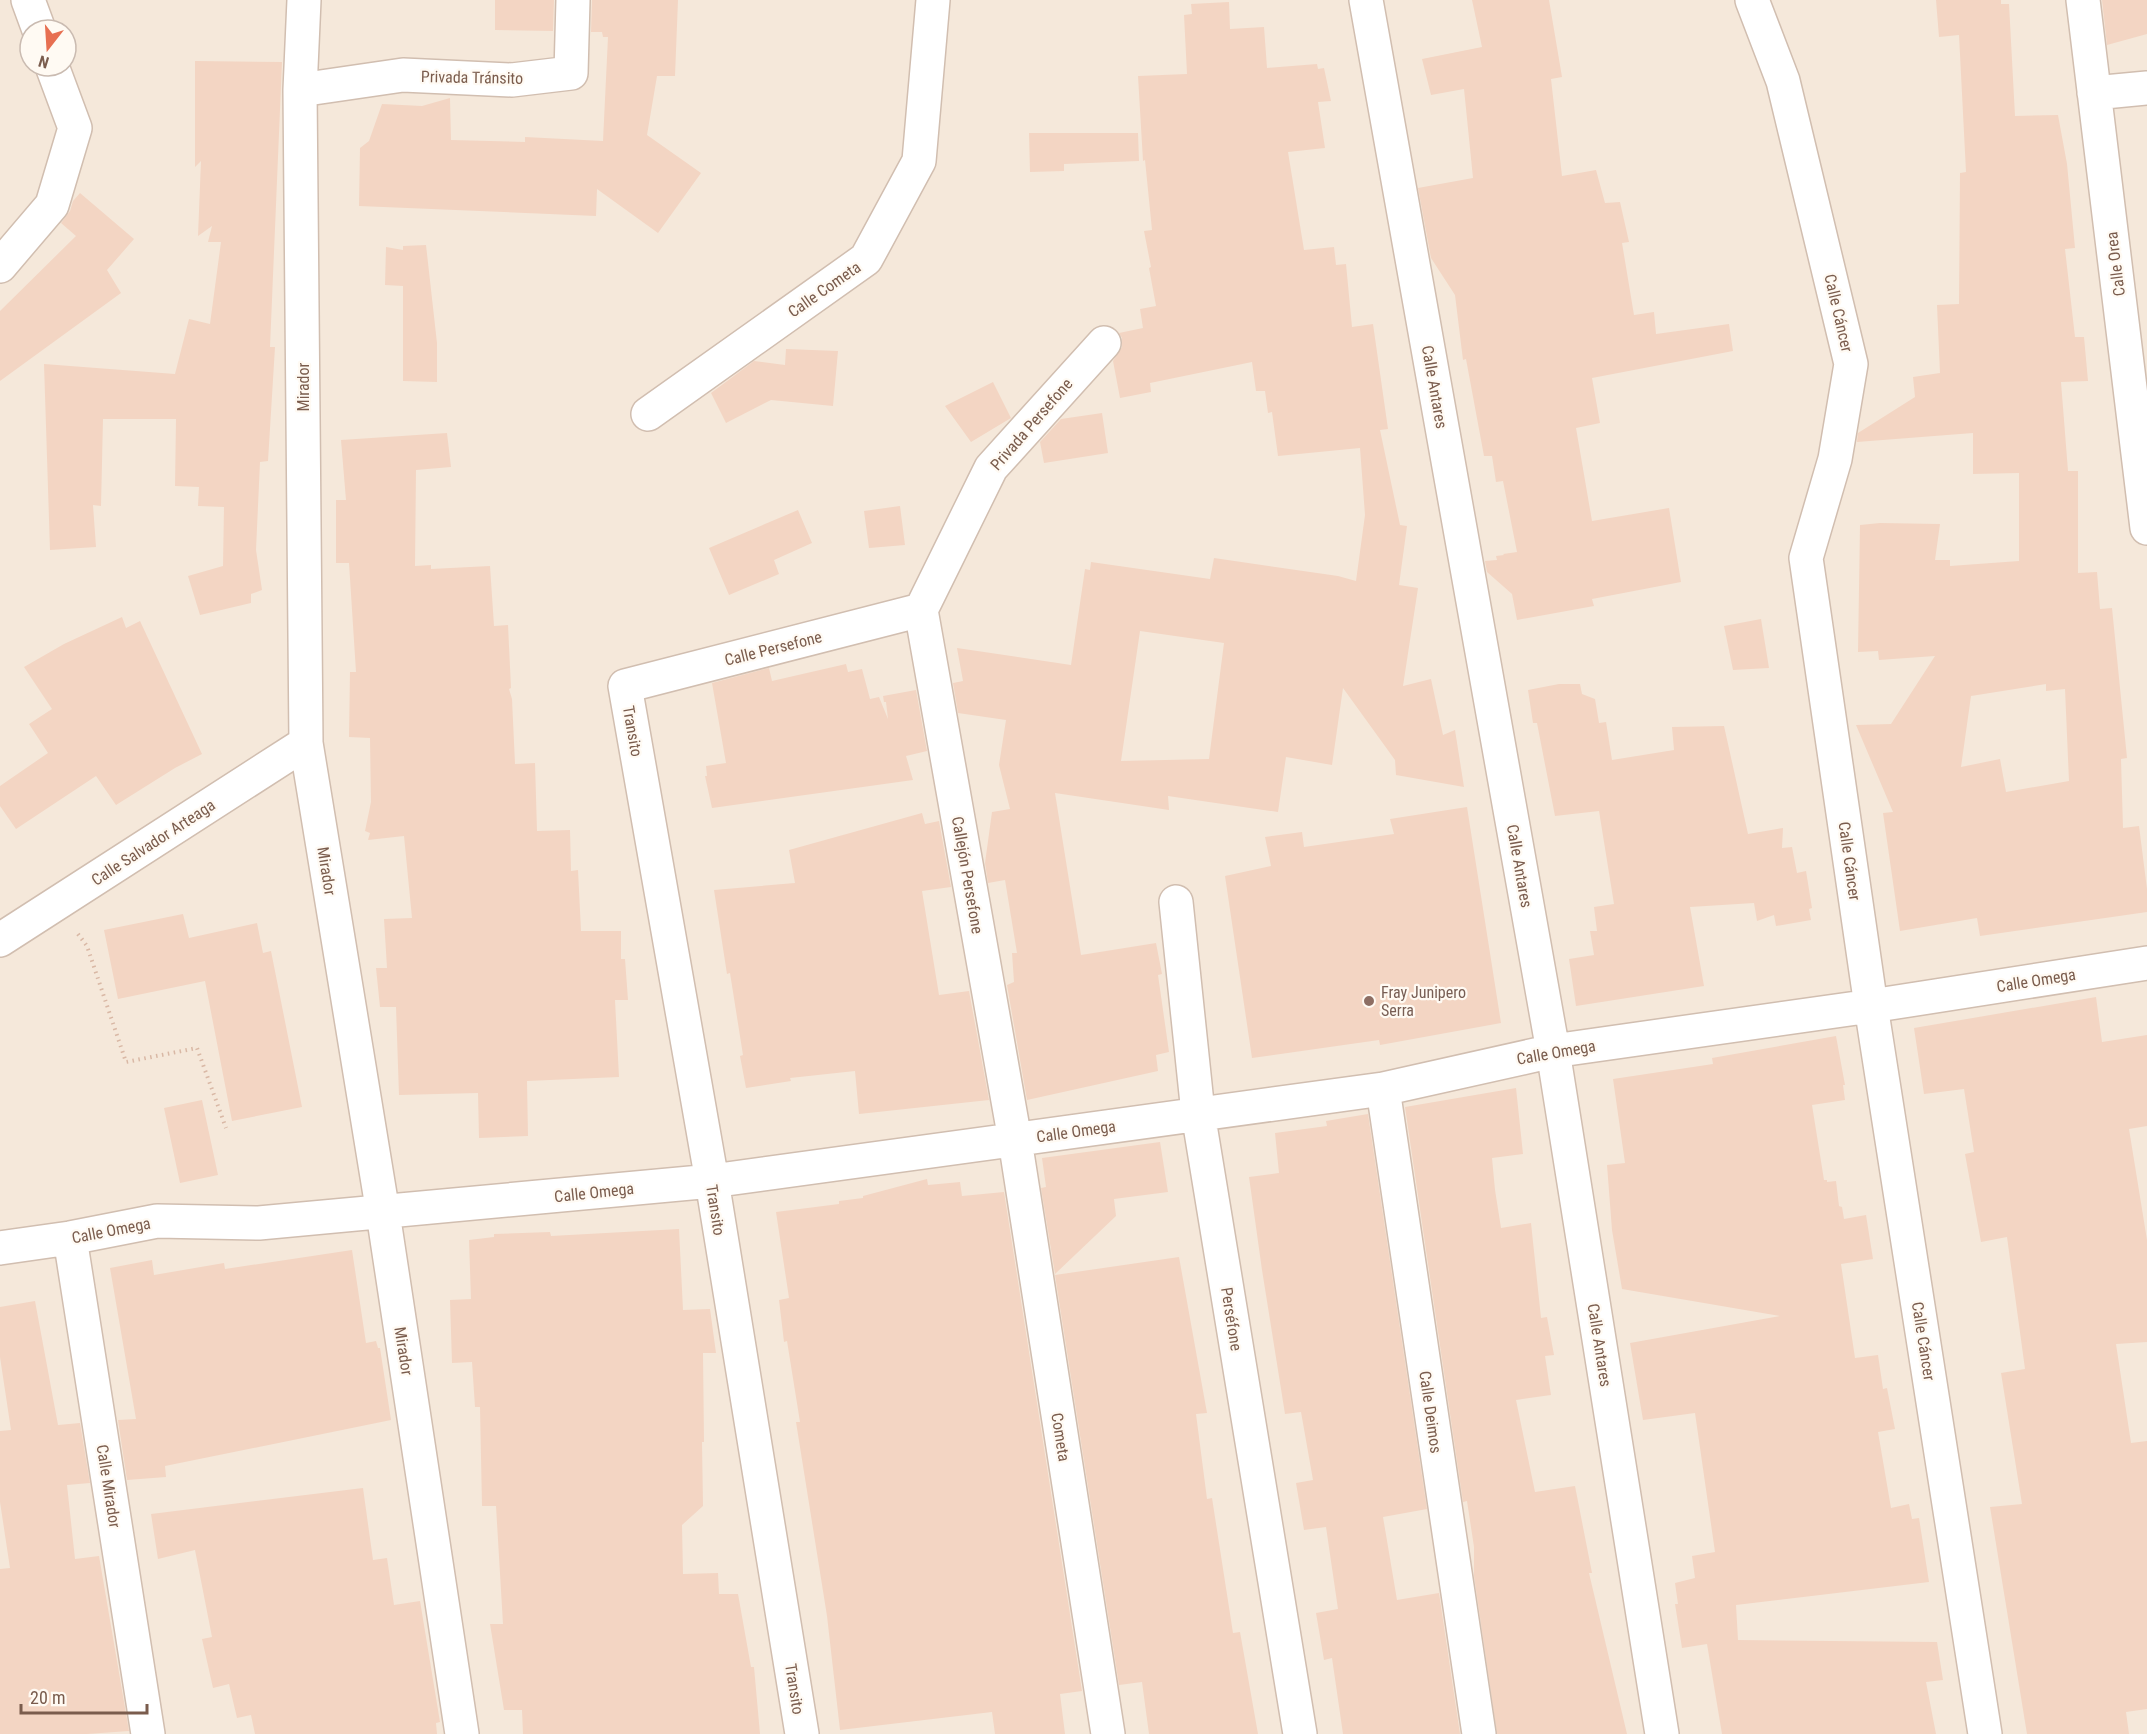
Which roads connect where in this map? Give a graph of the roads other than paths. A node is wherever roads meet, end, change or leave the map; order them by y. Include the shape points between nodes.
1 (28, 0) edge
2 (304, 0) edge
3 (573, 0) edge
4 (933, 0) edge
5 (1366, 0) edge
6 (1752, 0) edge
7 (2083, 0) edge
8 (35, 18) edge
9 (56, 78) edge
10 (2147, 88) edge
11 (300, 90) junction
12 (2094, 93) junction
13 (0, 266) edge
14 (1104, 343) dead end
15 (648, 414) dead end
16 (2147, 528) edge
17 (921, 610) junction
18 (625, 686) joint
19 (306, 743) junction
20 (1176, 902) dead end
21 (0, 940) edge
22 (2147, 963) edge
23 (1871, 1006) junction
24 (1553, 1051) junction
25 (1383, 1089) junction
26 (1198, 1113) junction
27 (1015, 1140) junction
28 (712, 1181) junction
29 (383, 1213) junction
30 (70, 1238) junction
31 (0, 1248) edge
32 (148, 1734) edge
33 (462, 1734) edge
34 (802, 1734) edge
35 (1108, 1734) edge
36 (1300, 1734) edge
37 (1479, 1734) edge
38 (1662, 1734) edge
39 (1985, 1734) edge

1 - 8 street
2 - 11 street, Mirador
3 - 11 street, Privada Tránsito via 571,73 512,80 403,75
4 - 15 street, Calle Cometa via 919,161 866,259
5 - 24 street, Calle Antares
6 - 23 street, Calle Cáncer via 1783,81 1851,364 1835,459 1806,558
7 - 12 street, Calle Orea
9 - 13 street via 75,128 52,205
10 - 12 street
11 - 19 street, Mirador
12 - 16 street, Calle Orea
14 - 17 street, Privada Persefone via 991,468
17 - 18 street, Calle Persefone
17 - 27 street, Callejón Persefone
18 - 28 street, Transito
19 - 21 street, Calle Salvador Arteaga
19 - 29 street, Mirador
20 - 26 street, Perséfone
22 - 23 street, Calle Omega
23 - 24 street, Calle Omega
23 - 39 street, Calle Cáncer
24 - 25 street, Calle Omega
24 - 38 street, Calle Antares
25 - 26 street, Calle Omega
25 - 37 street, Calle Deimos
26 - 27 street, Calle Omega
26 - 36 street, Perséfone
27 - 28 street, Calle Omega
27 - 35 street, Cometa
28 - 29 street, Calle Omega
28 - 34 street, Transito
29 - 30 street, Calle Omega via 259,1223 157,1221
29 - 33 street, Mirador
30 - 31 street, Calle Omega
30 - 32 street, Calle Mirador

